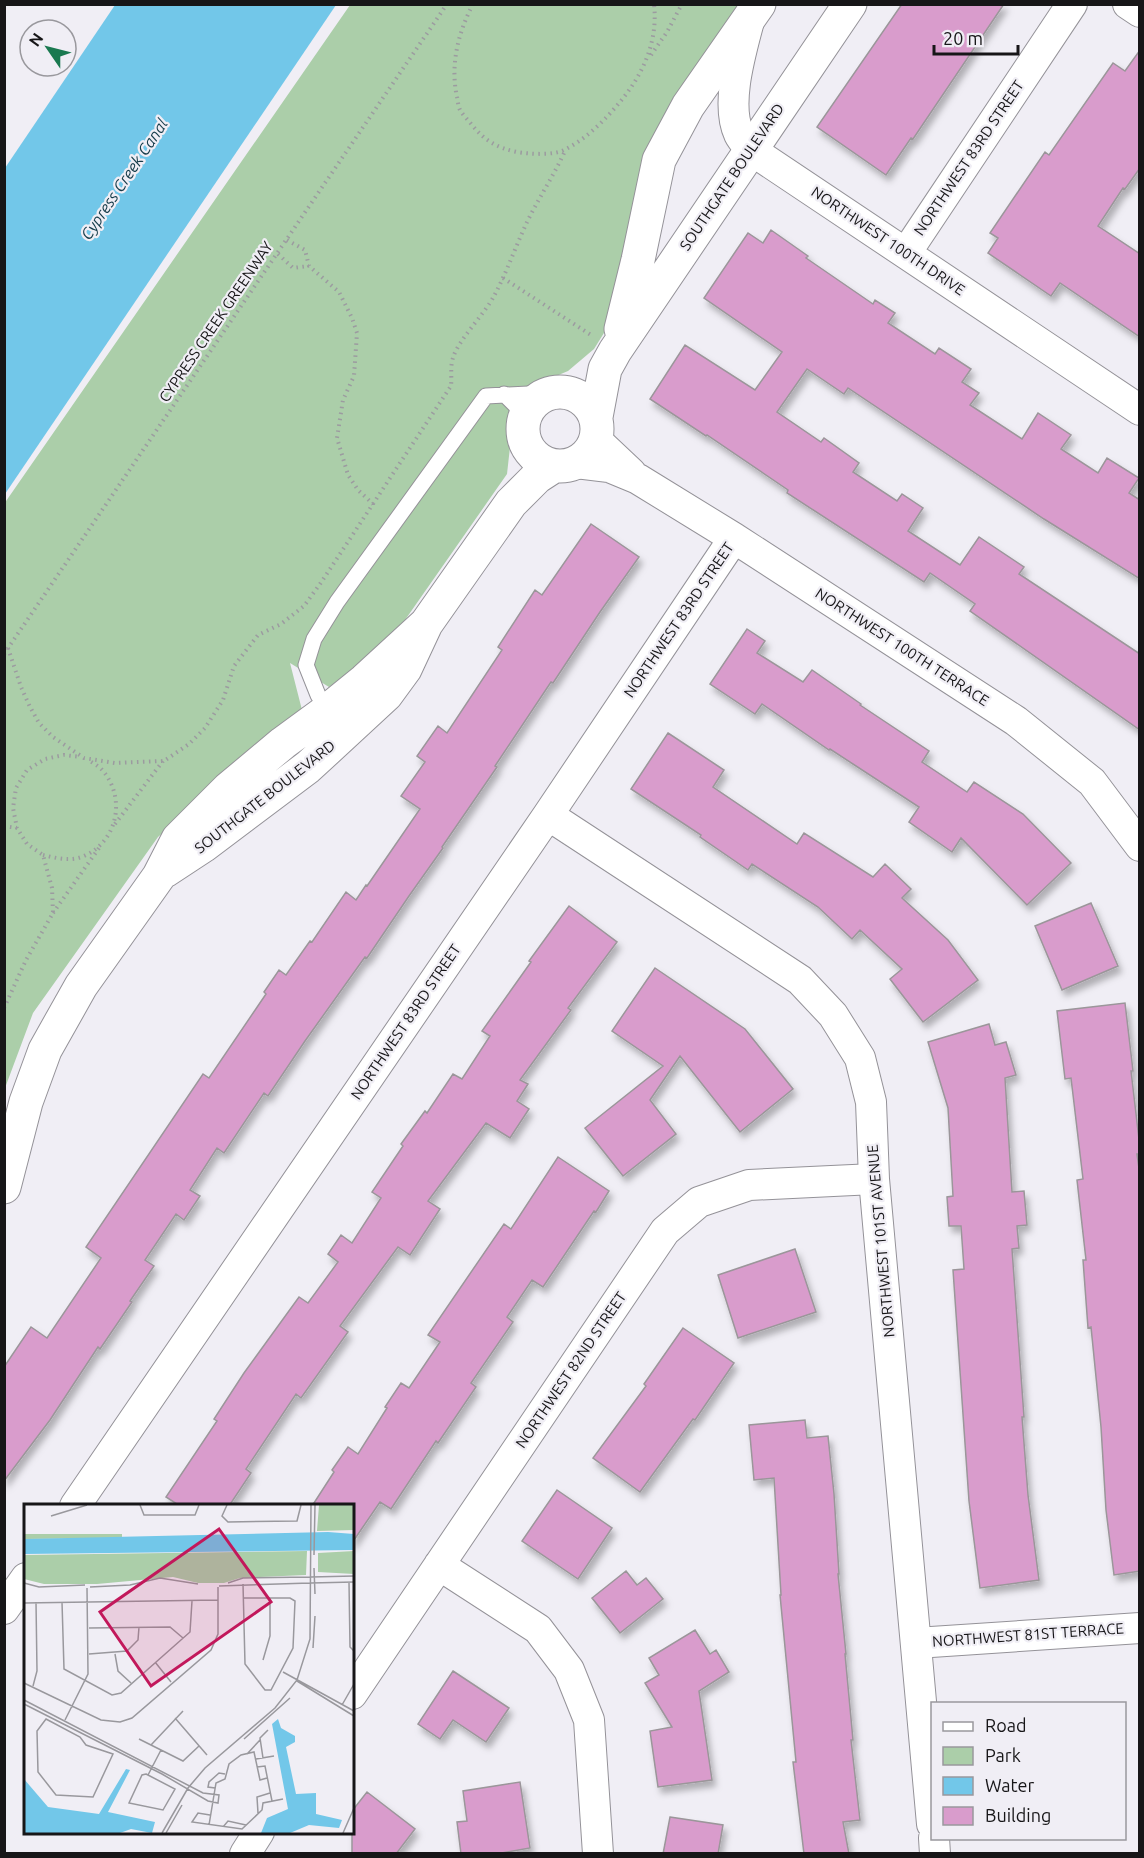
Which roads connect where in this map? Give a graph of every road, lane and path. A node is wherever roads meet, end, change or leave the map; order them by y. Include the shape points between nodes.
1 (447, 4) edge
2 (473, 4) edge
3 (654, 4) edge
4 (682, 4) edge
5 (850, 4) edge
6 (1072, 4) edge
7 (1128, 4) edge
8 (754, 11) edge
9 (1140, 12) edge
10 (648, 58) junction
11 (751, 150) junction
12 (565, 151) junction
13 (287, 240) junction
14 (906, 253) junction
15 (278, 254) junction
16 (309, 266) junction
17 (503, 278) junction
18 (607, 353) junction
19 (560, 393) junction
20 (504, 394) junction
21 (1140, 410) edge
22 (524, 431) junction
23 (581, 447) junction
24 (510, 503) junction
25 (373, 504) junction
26 (734, 538) junction
27 (426, 624) junction
28 (9, 648) junction
29 (4, 654) edge
30 (328, 710) junction
31 (84, 758) junction
32 (164, 760) junction
33 (548, 815) junction
34 (4, 826) edge
35 (114, 826) junction
36 (17, 828) junction
37 (100, 846) junction
38 (1140, 846) edge
39 (43, 855) junction
40 (159, 876) junction
41 (53, 914) junction
42 (4, 1008) edge
43 (874, 1179) junction
44 (4, 1187) edge
45 (76, 1504) edge
46 (439, 1565) junction
47 (24, 1581) edge
48 (4, 1609) edge
49 (1140, 1628) edge
50 (916, 1643) junction
51 (354, 1691) edge
52 (931, 1803) edge
53 (258, 1834) edge
54 (245, 1854) edge
55 (598, 1854) edge

1 - 13 path, CYPRESS CREEK GREENWAY
2 - 12 path via 454,57 454,85 460,109 482,138 506,150 532,155
3 - 10 path via 656,21
4 - 10 path
5 - 11 street, SOUTHGATE BOULEVARD
6 - 14 street, NORTHWEST 83RD STREET
7 - 9 street
8 - 11 street, NORTHWEST 100TH DRIVE via 736,77 734,114 739,135
8 - 18 street, SOUTHGATE BOULEVARD via 688,106 659,160 638,260
10 - 12 path via 613,111
11 - 14 street, NORTHWEST 100TH DRIVE
11 - 18 street, SOUTHGATE BOULEVARD
12 - 17 path via 536,203
13 - 15 path, CYPRESS CREEK GREENWAY
13 - 16 path via 305,250
14 - 21 street, NORTHWEST 100TH DRIVE
15 - 16 path via 293,268
15 - 28 path, CYPRESS CREEK GREENWAY
16 - 25 path via 339,292 357,333 354,376 343,400 337,438 348,475
17 - 18 path
17 - 25 path via 453,357 451,386
18 - 19 street, SOUTHGATE BOULEVARD
18 - 23 street, SOUTHGATE BOULEVARD
19 - 20 lane
19 - 22 street via 538,399 529,409
19 - 23 street via 582,398 591,406
20 - 22 lane via 517,407
20 - 30 lane via 486,396 337,602 315,639 306,664
22 - 23 street via 537,458 545,464
22 - 24 street, SOUTHGATE BOULEVARD
23 - 24 street, SOUTHGATE BOULEVARD via 537,477
23 - 26 street, NORTHWEST 100TH TERRACE
24 - 27 street, SOUTHGATE BOULEVARD
25 - 32 path via 304,606 258,635 234,666 223,700 206,728
26 - 33 street, NORTHWEST 83RD STREET
26 - 38 street, NORTHWEST 100TH TERRACE via 1016,721 1092,782
27 - 30 street, SOUTHGATE BOULEVARD
27 - 40 street, SOUTHGATE BOULEVARD via 405,669 386,695 345,734 299,774
28 - 29 path, CYPRESS CREEK GREENWAY
28 - 31 path via 21,687 39,723
30 - 40 street, SOUTHGATE BOULEVARD via 283,743 201,815 178,839
31 - 32 path via 115,763
31 - 35 path via 102,769 113,786 117,806
31 - 36 path via 64,755 45,759 27,770 14,798
32 - 35 path
33 - 43 street, NORTHWEST 101ST AVENUE via 800,980 833,1015 860,1058 871,1102
33 - 45 street, NORTHWEST 83RD STREET
34 - 36 path
35 - 37 path
36 - 39 path via 27,844
37 - 39 path via 82,857 62,860
37 - 41 path
39 - 41 path via 52,888
40 - 44 street, SOUTHGATE BOULEVARD via 81,986 45,1050 26,1102
41 - 42 path
43 - 46 street, NORTHWEST 82ND STREET via 749,1185 699,1202 665,1231
43 - 50 street, NORTHWEST 101ST AVENUE
46 - 51 street, NORTHWEST 82ND STREET
46 - 55 street via 538,1629 569,1670 589,1720
47 - 48 street
49 - 50 street, NORTHWEST 81ST TERRACE
50 - 52 street, NORTHWEST 101ST AVENUE
53 - 54 street

